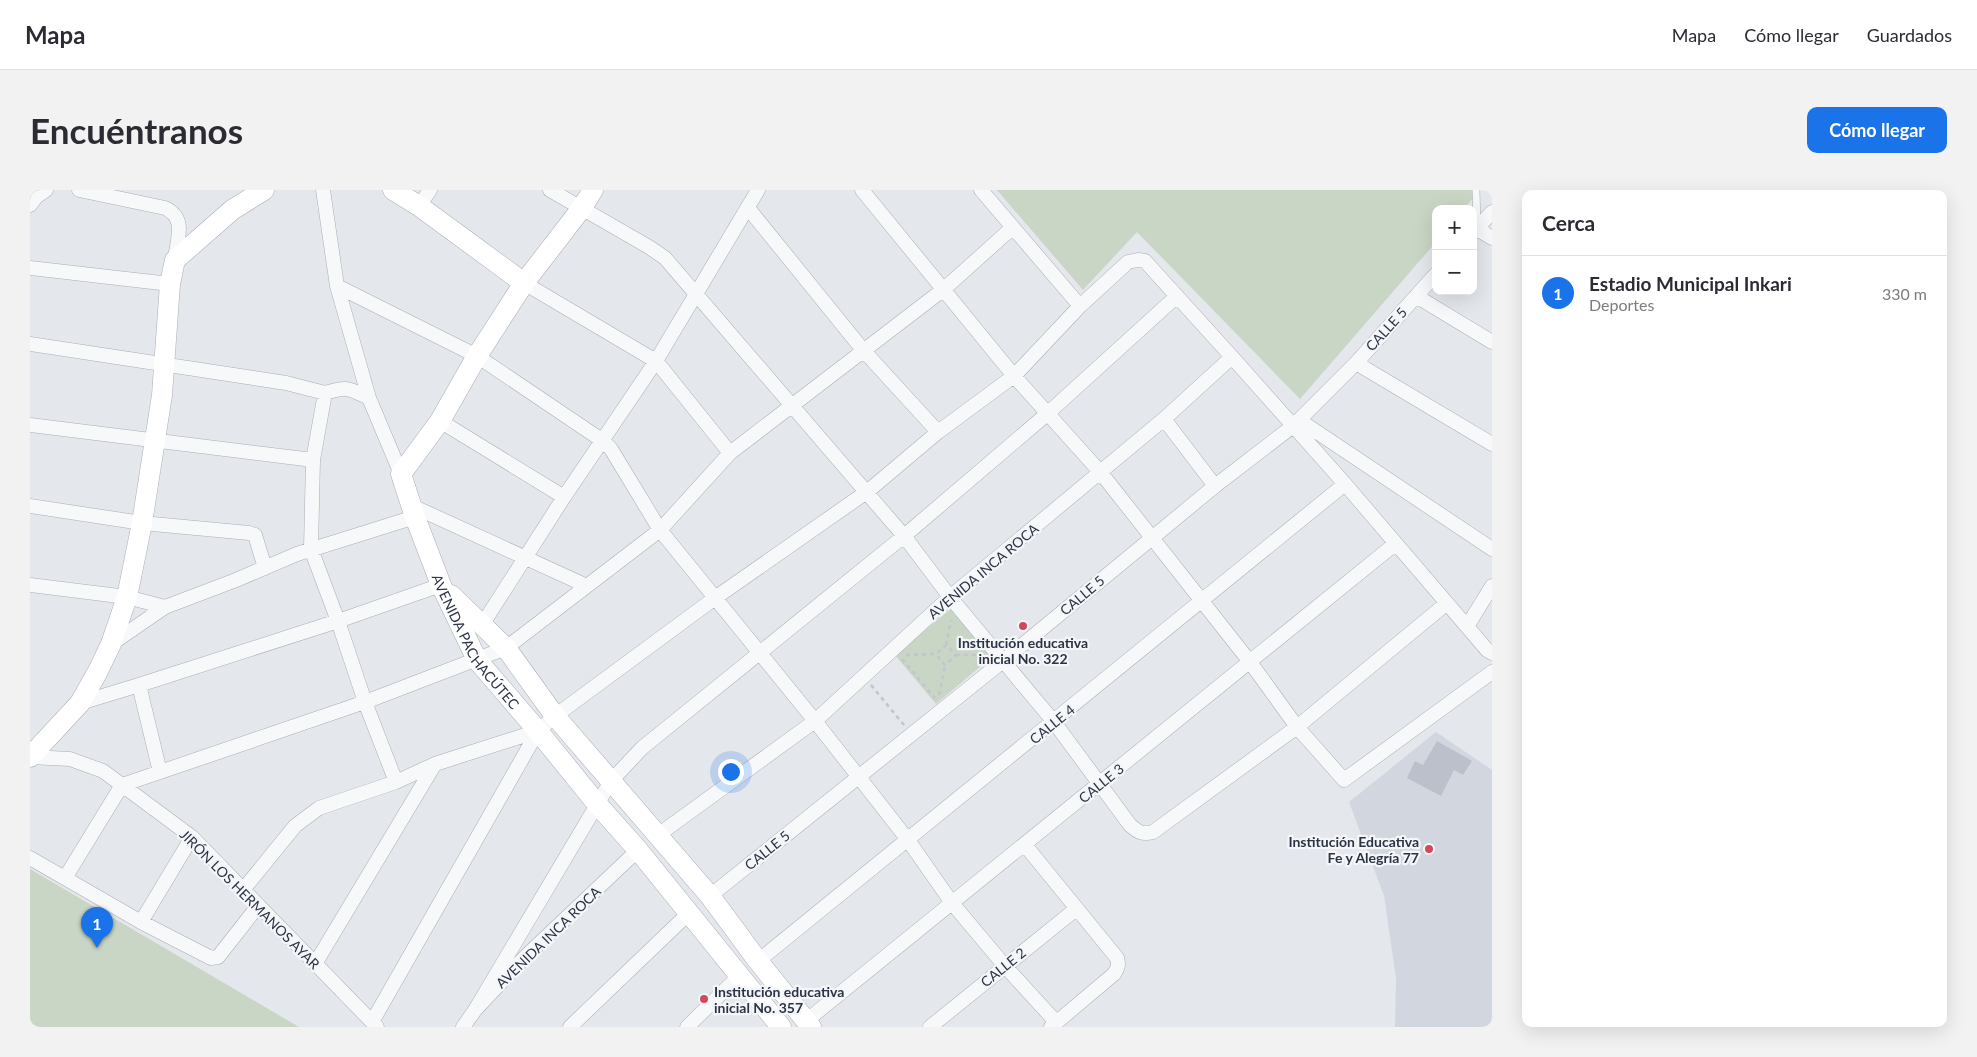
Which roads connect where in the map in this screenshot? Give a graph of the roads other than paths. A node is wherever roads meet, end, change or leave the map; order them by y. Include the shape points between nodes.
1 (46, 190) edge
2 (79, 190) edge
3 (264, 190) edge
4 (322, 190) edge
5 (550, 190) edge
6 (593, 190) edge
7 (758, 190) edge
8 (862, 190) edge
9 (981, 190) edge
10 (1476, 190) edge
11 (396, 191) edge
12 (425, 198) edge
13 (30, 205) edge
14 (1476, 205) edge
15 (748, 208) junction
16 (582, 209) junction
17 (1492, 212) edge
18 (1012, 228) junction
19 (1477, 229) edge
20 (1477, 232) edge
21 (1492, 238) edge
22 (175, 260) junction
23 (30, 268) edge
24 (1432, 278) edge
25 (524, 283) junction
26 (170, 284) junction
27 (336, 286) junction
28 (944, 289) junction
29 (696, 292) junction
30 (1177, 296) junction
31 (1416, 296) junction
32 (1080, 306) junction
33 (1492, 342) edge
34 (30, 344) edge
35 (863, 350) junction
36 (477, 356) junction
37 (1232, 357) junction
38 (656, 360) junction
39 (1356, 363) junction
40 (165, 365) junction
41 (1014, 376) junction
42 (325, 392) junction
43 (369, 398) junction
44 (794, 406) junction
45 (1047, 414) junction
46 (1164, 419) junction
47 (440, 421) junction
48 (1296, 423) junction
49 (30, 425) edge
50 (938, 432) junction
51 (155, 441) junction
52 (603, 441) junction
53 (1492, 444) edge
54 (730, 453) junction
55 (313, 460) junction
56 (1101, 473) junction
57 (401, 474) junction
58 (1345, 484) junction
59 (1215, 486) junction
60 (868, 492) junction
61 (564, 497) junction
62 (30, 506) edge
63 (413, 511) junction
64 (142, 523) junction
65 (660, 530) junction
66 (904, 536) junction
67 (1151, 537) junction
68 (1395, 544) junction
69 (311, 549) junction
70 (1492, 550) edge
71 (526, 559) junction
72 (265, 568) junction
73 (30, 585) edge
74 (441, 585) junction
75 (588, 586) junction
76 (1492, 586) edge
77 (127, 597) junction
78 (950, 597) junction
79 (715, 598) junction
80 (1202, 602) junction
81 (1447, 602) junction
82 (165, 607) junction
83 (338, 621) junction
84 (482, 625) junction
85 (1468, 625) junction
86 (111, 644) junction
87 (506, 648) junction
88 (1492, 653) edge
89 (760, 654) junction
90 (477, 660) junction
91 (1003, 660) junction
92 (1250, 662) junction
93 (1492, 672) edge
94 (139, 685) junction
95 (365, 702) junction
96 (80, 703) junction
97 (555, 716) junction
98 (815, 721) junction
99 (1054, 722) junction
100 (1298, 727) junction
101 (538, 731) junction
102 (30, 757) edge
103 (435, 764) junction
104 (160, 772) junction
105 (858, 777) junction
106 (611, 781) junction
107 (396, 782) junction
108 (1100, 783) junction
109 (122, 785) junction
110 (597, 804) junction
111 (658, 834) junction
112 (192, 837) junction
113 (908, 840) junction
114 (1025, 844) junction
115 (638, 850) junction
116 (30, 858) edge
117 (65, 878) junction
118 (244, 890) junction
119 (710, 896) junction
120 (952, 903) junction
121 (258, 906) junction
122 (1076, 908) junction
123 (689, 913) junction
124 (141, 922) junction
125 (758, 961) junction
126 (316, 964) junction
127 (1004, 965) junction
128 (740, 976) junction
129 (475, 1010) junction
130 (808, 1024) edge
131 (374, 1025) edge
132 (1054, 1025) edge
133 (463, 1027) edge
134 (570, 1027) edge
135 (687, 1027) edge
136 (781, 1027) edge
137 (930, 1027) edge

1 - 13 street
2 - 22 street via 174,212 179,220
3 - 22 street via 232,210
4 - 27 street
5 - 16 street
6 - 16 street
7 - 15 street
8 - 28 street
9 - 18 street
10 - 14 lane
11 - 12 street
12 - 25 street
15 - 29 street
15 - 35 street
16 - 25 street
16 - 29 street via 649,246 665,258
17 - 19 street
18 - 28 street
18 - 32 street
20 - 21 street
22 - 26 street
23 - 26 street
24 - 31 street, CALLE 5
25 - 36 street
25 - 38 street
26 - 40 street
27 - 36 street
27 - 43 street
28 - 35 street
28 - 41 street
29 - 38 street
29 - 44 street
30 - 32 street via 1145,261 1138,260 1128,262
30 - 37 street
30 - 45 street
31 - 33 street
31 - 39 street, CALLE 5
32 - 41 street
34 - 40 street
35 - 44 street
35 - 50 street
36 - 47 street
36 - 52 street
37 - 46 street, AVENIDA INCA ROCA
37 - 48 street
38 - 52 street
38 - 54 street
39 - 48 street, CALLE 5
39 - 53 street
40 - 42 street
40 - 51 street
41 - 45 street
41 - 50 street
42 - 43 street via 343,387
42 - 55 street
43 - 57 street
44 - 54 street
44 - 60 street
45 - 56 street
45 - 66 street
46 - 56 street, AVENIDA INCA ROCA
46 - 59 street
47 - 57 street
47 - 61 street
48 - 58 street
48 - 59 street, CALLE 5
48 - 70 street
49 - 51 street
50 - 60 street
51 - 55 street
51 - 64 street
52 - 61 street
52 - 65 street
54 - 65 street
55 - 69 street
56 - 67 street
56 - 78 street, AVENIDA INCA ROCA
57 - 63 street
58 - 68 street
58 - 80 street, CALLE 4
59 - 67 street, CALLE 5
60 - 66 street
60 - 79 street
61 - 71 street
62 - 64 street
63 - 69 street
63 - 71 street
63 - 74 street
64 - 72 street via 255,535
64 - 77 street
65 - 75 street
65 - 79 street
66 - 78 street
66 - 89 street
67 - 80 street
67 - 91 street, CALLE 5
68 - 81 street
68 - 92 street, CALLE 3
69 - 72 street
69 - 83 street
71 - 75 street
71 - 84 street
72 - 82 street
73 - 77 street
74 - 83 street
74 - 84 street, AVENIDA PACHACÚTEC
74 - 90 street, AVENIDA PACHACÚTEC
75 - 87 street
76 - 85 street
77 - 82 street
77 - 86 street
78 - 91 street
78 - 98 street, AVENIDA INCA ROCA
79 - 89 street
79 - 97 street
80 - 92 street
80 - 99 street, CALLE 4
81 - 85 street
81 - 100 street
82 - 86 street
83 - 94 street
83 - 95 street
84 - 87 street, AVENIDA PACHACÚTEC
85 - 88 street
86 - 96 street
87 - 90 street
87 - 97 street, AVENIDA PACHACÚTEC
89 - 98 street
89 - 106 street via 642,748
90 - 95 street
90 - 101 street, AVENIDA PACHACÚTEC
91 - 99 street
91 - 105 street, CALLE 5
92 - 100 street
92 - 108 street, CALLE 3
93 - 100 street via 1344,780
94 - 96 street
94 - 104 street
95 - 104 street
95 - 107 street
96 - 102 street
97 - 101 street
97 - 106 street, AVENIDA PACHACÚTEC
98 - 105 street
98 - 111 street, AVENIDA INCA ROCA
99 - 108 street
99 - 113 street, CALLE 4
100 - 108 street via 1153,832 1144,835 1130,825
101 - 103 street
101 - 110 street, AVENIDA PACHACÚTEC
101 - 131 street
102 - 109 street, JIRÓN LOS HERMANOS AYAR via 77,761 103,771
103 - 107 street
103 - 126 street
104 - 109 street
105 - 113 street
105 - 119 street, CALLE 5
106 - 110 street
106 - 111 street, AVENIDA PACHACÚTEC
107 - 118 street via 319,808 295,826
108 - 114 street, CALLE 3
109 - 112 street, JIRÓN LOS HERMANOS AYAR
109 - 117 street
110 - 115 street, AVENIDA PACHACÚTEC
110 - 129 street
111 - 119 street, AVENIDA PACHACÚTEC
112 - 118 street, JIRÓN LOS HERMANOS AYAR
112 - 124 street
113 - 120 street
113 - 125 street, CALLE 4
114 - 120 street, CALLE 3
114 - 122 street
115 - 123 street, AVENIDA PACHACÚTEC
115 - 129 street, AVENIDA INCA ROCA via 525,957
116 - 117 street
117 - 124 street
118 - 121 street, JIRÓN LOS HERMANOS AYAR
119 - 125 street, AVENIDA PACHACÚTEC
120 - 127 street
120 - 130 street, CALLE 3
121 - 124 street via 218,958 211,958
121 - 126 street, JIRÓN LOS HERMANOS AYAR
122 - 127 street, CALLE 2
122 - 132 street via 1117,958 1118,969
123 - 128 street, AVENIDA PACHACÚTEC
123 - 134 street
125 - 130 street, AVENIDA PACHACÚTEC
126 - 131 street, JIRÓN LOS HERMANOS AYAR
127 - 132 street
127 - 137 street, CALLE 2
128 - 135 street
128 - 136 street, AVENIDA PACHACÚTEC
129 - 133 street, AVENIDA INCA ROCA

